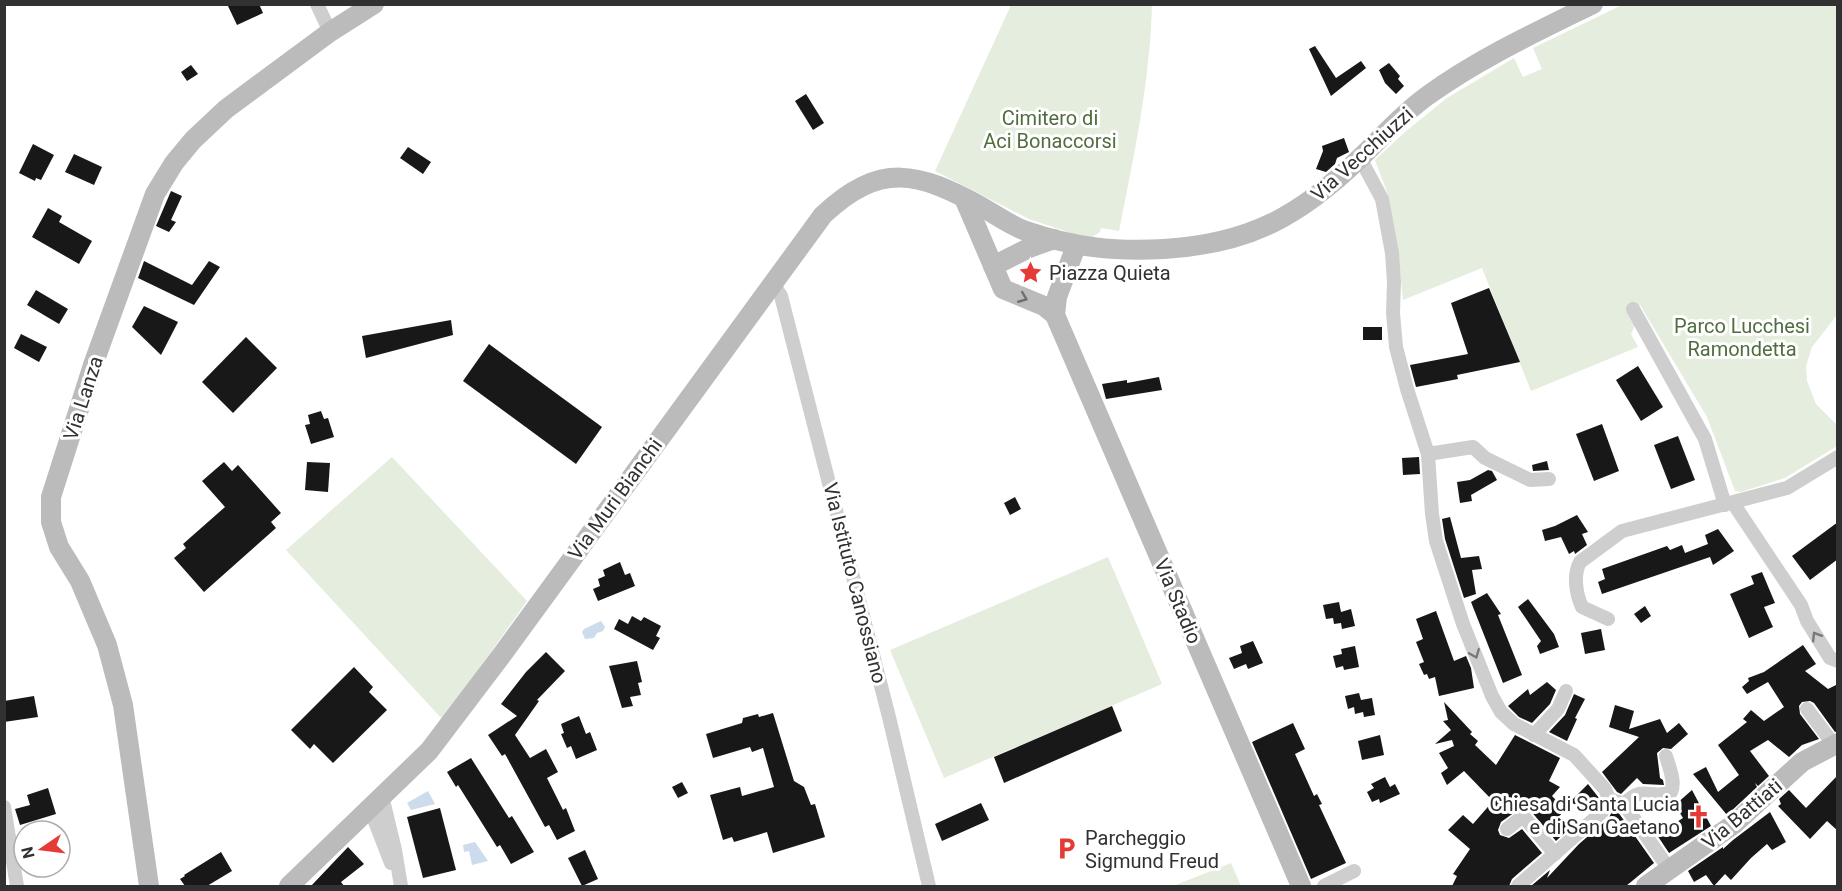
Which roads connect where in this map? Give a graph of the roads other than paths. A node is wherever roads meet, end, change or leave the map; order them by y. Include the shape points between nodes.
1 (317, 4) edge
2 (374, 4) edge
3 (1593, 4) edge
4 (330, 32) junction
5 (1360, 159) junction
6 (964, 198) junction
7 (1053, 239) junction
8 (1076, 246) junction
9 (993, 266) junction
10 (772, 282) junction
11 (1633, 309) dead end
12 (1055, 315) junction
13 (1428, 454) junction
14 (1838, 457) edge
15 (1549, 479) dead end
16 (1729, 504) junction
17 (1608, 619) dead end
18 (1838, 661) edge
19 (1566, 692) dead end
20 (1807, 709) dead end
21 (1534, 735) junction
22 (1836, 746) edge
23 (1666, 756) dead end
24 (1609, 798) junction
25 (376, 803) junction
26 (1624, 804) junction
27 (4, 807) edge
28 (1507, 829) dead end
29 (1555, 854) junction
30 (1354, 871) dead end
31 (1667, 877) edge
32 (17, 886) edge
33 (149, 886) edge
34 (289, 886) edge
35 (401, 886) edge
36 (929, 886) edge
37 (1301, 886) edge
38 (1323, 886) edge
39 (1518, 886) edge
40 (1646, 886) edge

1 - 4 street
2 - 4 main road, Via Lanza
3 - 5 main road, Via Vecchiuzzi via 1464,71 1417,104
4 - 33 main road, Via Lanza via 226,110 193,140 155,194 93,365 51,497 51,522 59,547 80,581 116,675
5 - 8 main road, Via Vecchiuzzi via 1302,208 1230,239 1162,249
5 - 13 street via 1382,199 1395,282 1396,347
6 - 7 main road, Via Muri Bianchi via 1023,230
6 - 9 main road
6 - 10 main road, Via Muri Bianchi via 925,182 899,177 868,183 823,215
7 - 8 main road, Via Vecchiuzzi
7 - 9 main road
8 - 12 main road via 1057,297
9 -> 12 main road via 1003,289 1044,306
10 - 25 main road, Via Muri Bianchi via 429,751
10 - 36 street, Via Istituto Canossiano via 781,296
11 - 16 street via 1705,439
12 - 37 main road, Via Stadio
13 - 15 street via 1473,447 1485,458 1530,480
13 -> 21 street via 1435,532 1463,624 1501,712
14 - 16 street via 1787,488
16 - 17 street via 1622,531 1580,562 1576,570 1582,607
18 -> 16 street via 1830,658 1801,605
19 - 21 street via 1558,709
20 - 22 street
21 - 24 street via 1574,755
22 - 31 main road, Via Battiati via 1802,762 1734,824
23 - 26 street via 1671,792 1634,794
24 - 26 street
24 - 29 street via 1602,812
25 - 34 main road, Via Muri Bianchi
25 - 35 street
26 - 31 street
27 - 32 street
28 - 29 street via 1523,816
29 - 39 street
30 - 38 street
31 - 40 main road, Via Battiati

